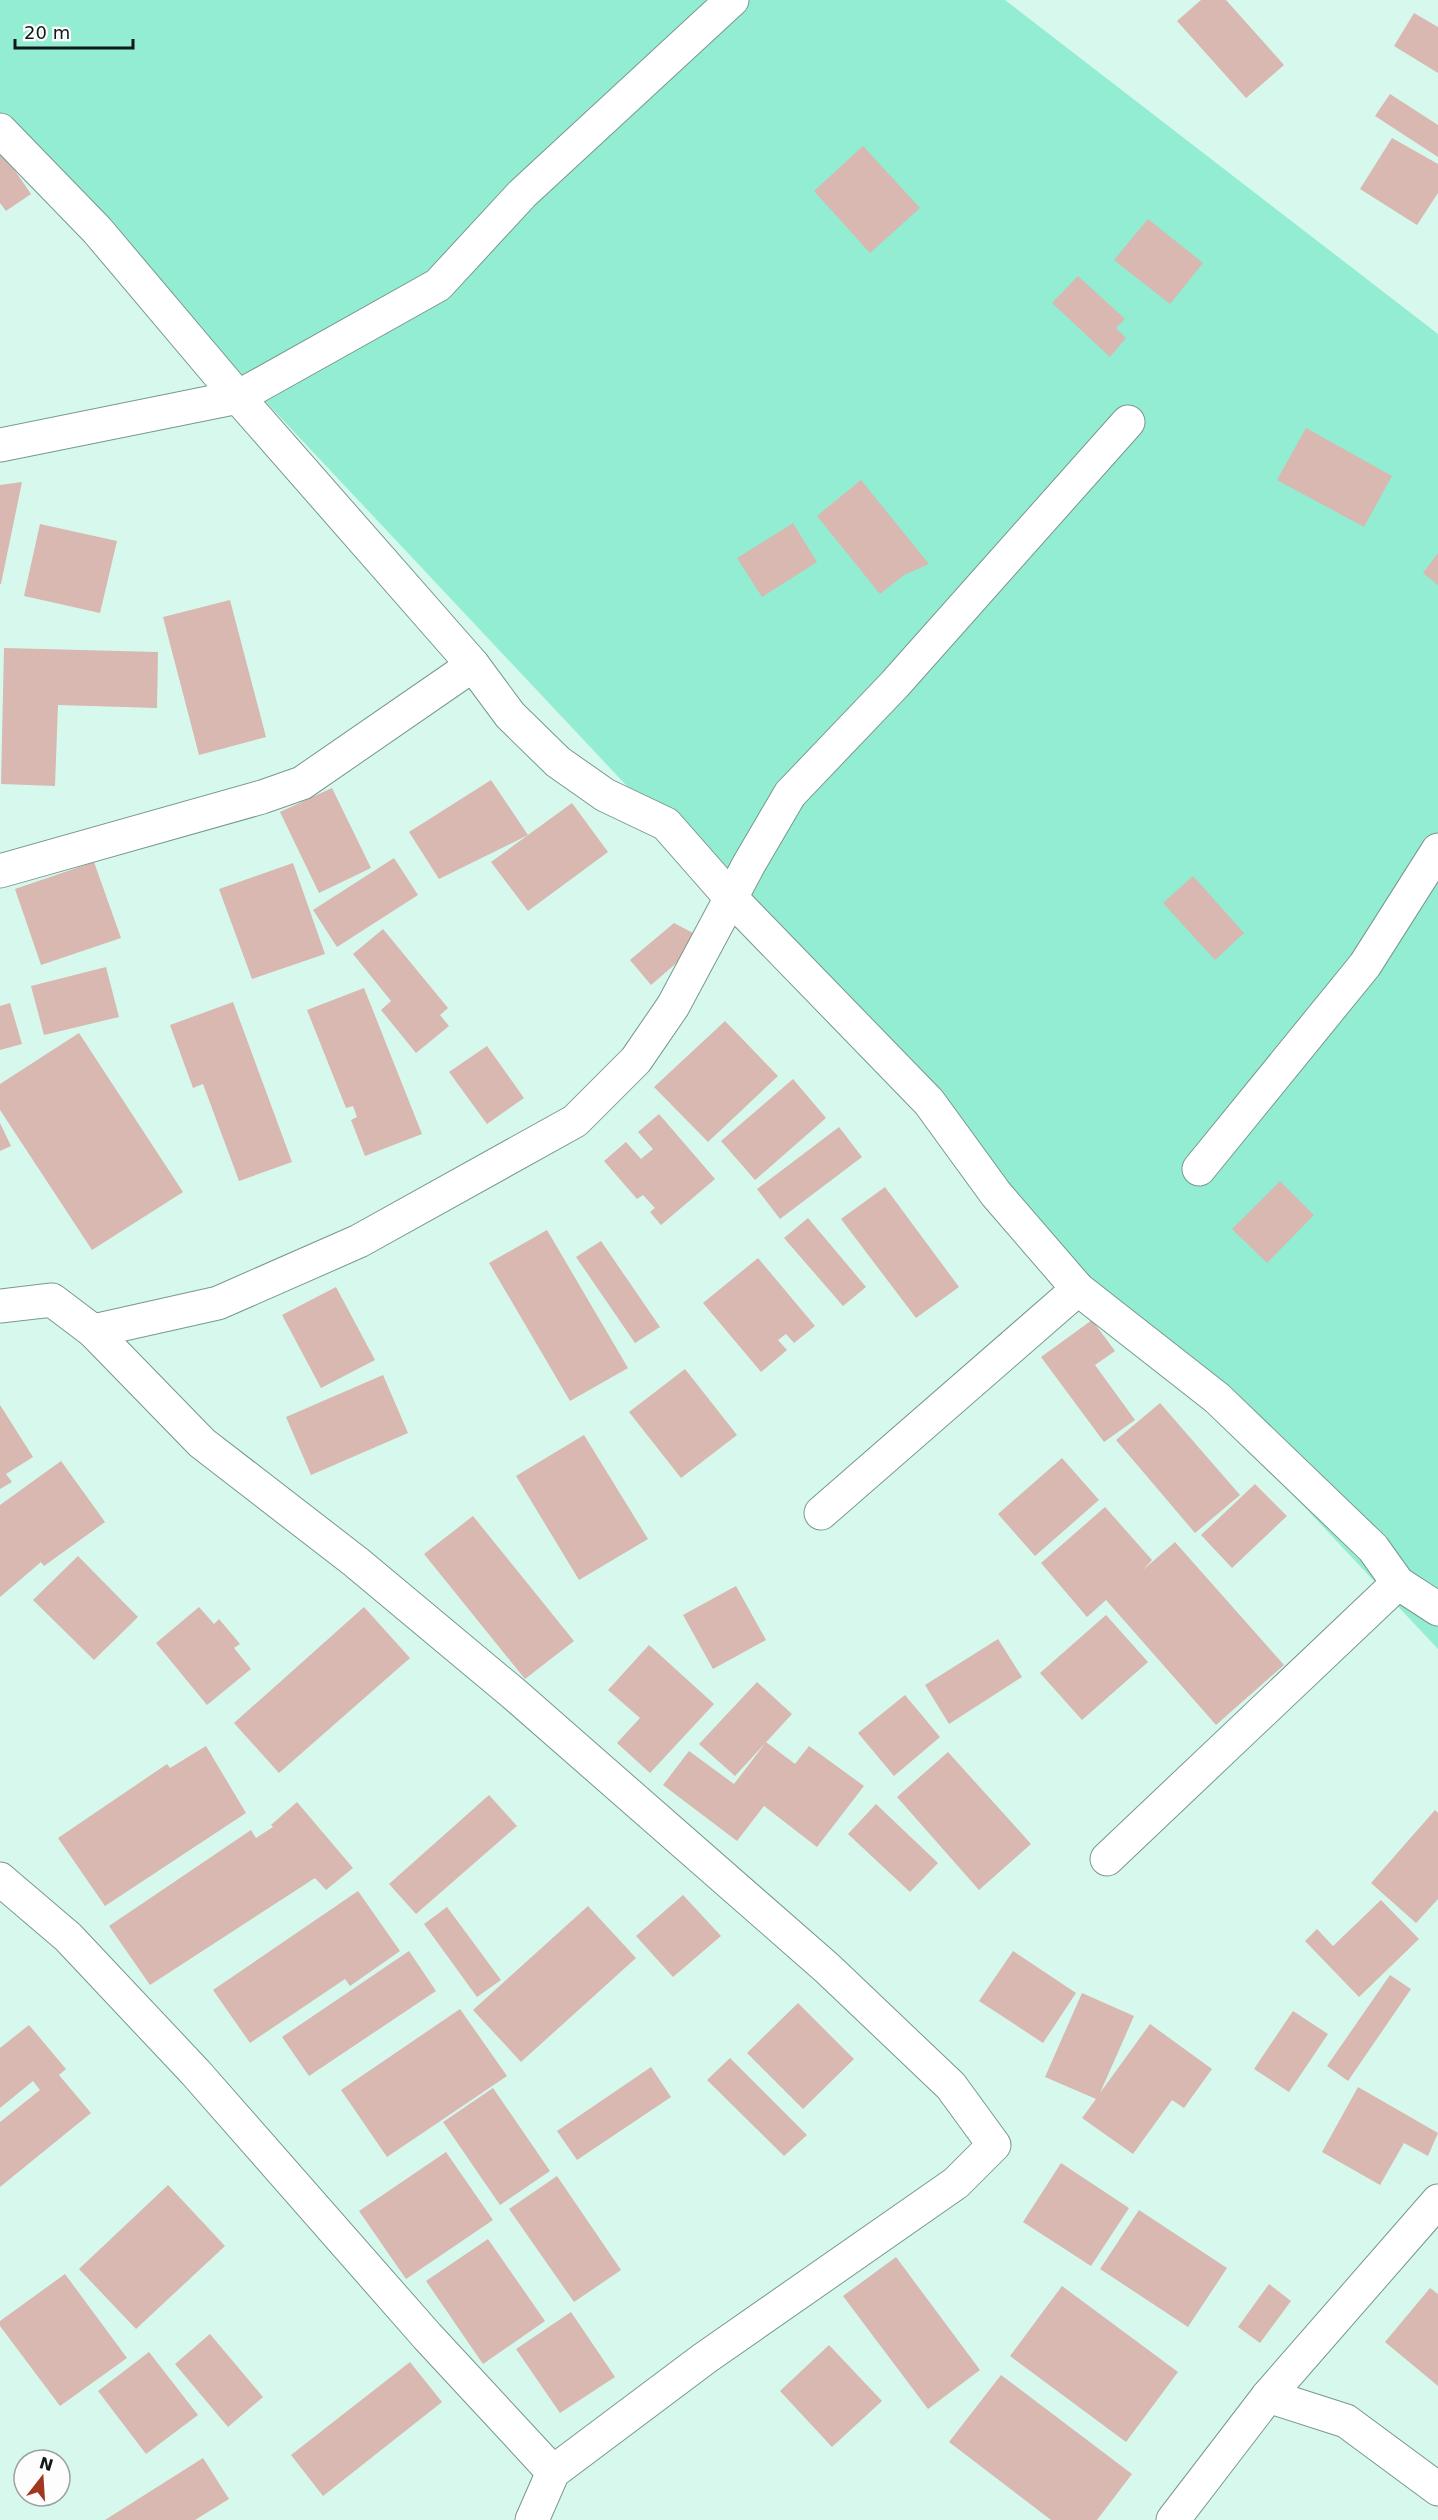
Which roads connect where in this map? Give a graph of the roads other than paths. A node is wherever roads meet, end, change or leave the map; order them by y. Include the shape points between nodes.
1 (732, 0) edge
2 (0, 130) edge
3 (238, 397) junction
4 (1128, 422) dead end
5 (0, 445) edge
6 (472, 665) junction
7 (1438, 850) edge
8 (0, 871) edge
9 (731, 898) junction
10 (1199, 1169) dead end
11 (1078, 1289) junction
12 (0, 1306) edge
13 (93, 1331) junction
14 (821, 1513) dead end
15 (1398, 1583) junction
16 (1438, 1609) edge
17 (1107, 1859) dead end
18 (0, 1879) edge
19 (1438, 2202) edge
20 (1268, 2396) junction
21 (553, 2472) junction
22 (1438, 2489) edge
23 (532, 2520) edge
24 (1173, 2520) edge

1 - 3 street via 522,194 438,285
2 - 3 street via 97,230
3 - 5 street
3 - 6 street
4 - 9 street via 894,684 790,794
6 - 8 street via 302,783
6 - 9 street via 510,715 558,762 605,795 666,824
7 - 10 street via 1365,965
9 - 11 street via 928,1102 996,1194
9 - 13 street via 673,1006 636,1060 575,1121 359,1241 218,1303
11 - 14 street
11 - 15 street via 1217,1398 1373,1548
12 - 13 street via 52,1300
13 - 21 street via 202,1443 356,1562 478,1664 827,1968 951,2086 994,2145 956,2183 705,2358
15 - 16 street
15 - 17 street
18 - 21 street via 68,1937 196,2073 426,2336
19 - 20 street
20 - 22 street via 1346,2421
20 - 24 street
21 - 23 street

